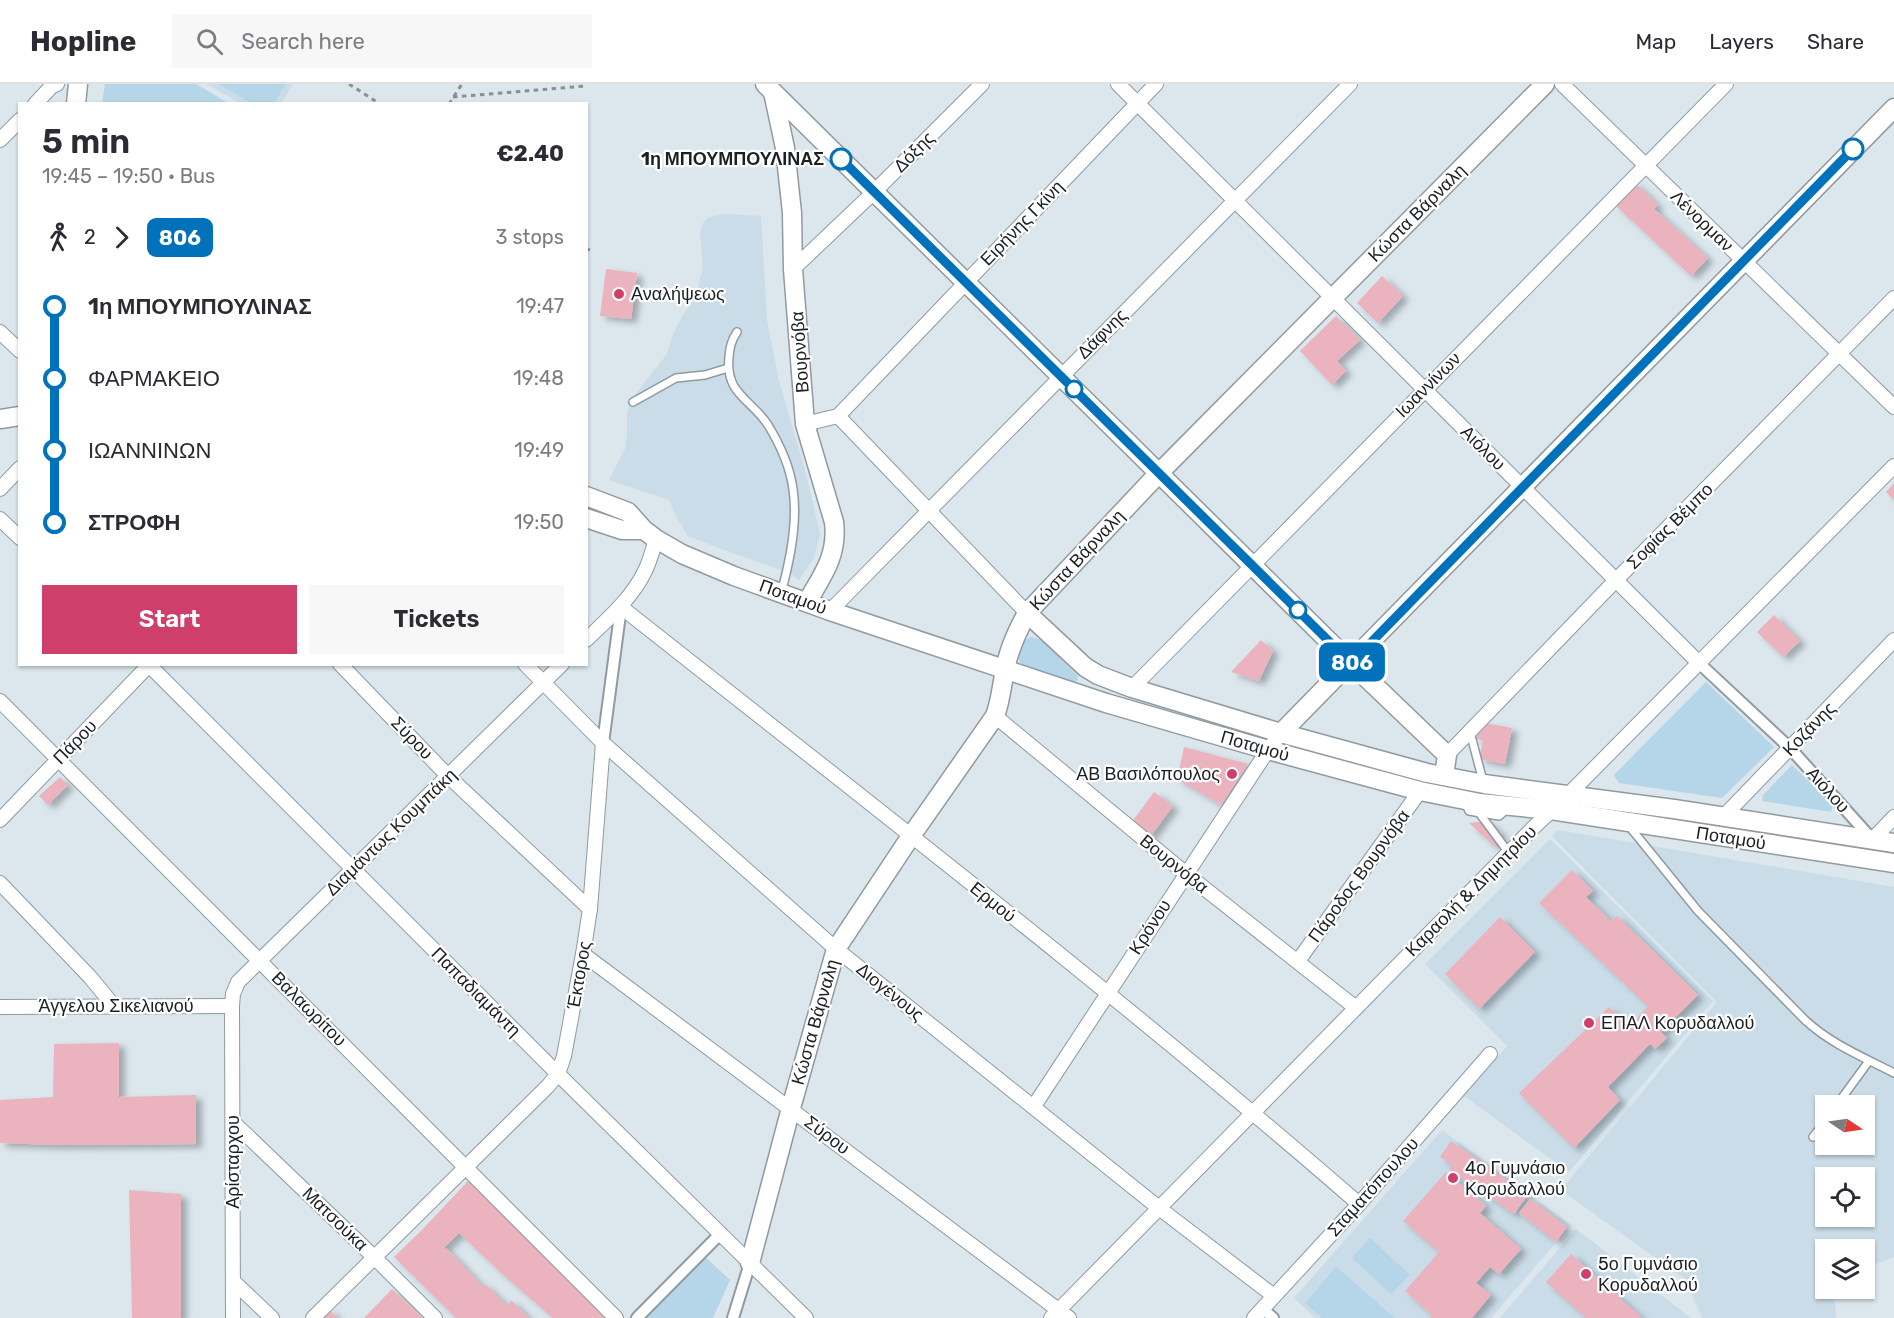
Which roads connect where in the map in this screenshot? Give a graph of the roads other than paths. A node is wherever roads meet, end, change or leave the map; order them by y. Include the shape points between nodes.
1 (57, 84) edge
2 (70, 84) edge
3 (77, 84) edge
4 (982, 84) edge
5 (1118, 84) edge
6 (1156, 84) edge
7 (1350, 84) edge
8 (1545, 84) edge
9 (1562, 84) edge
10 (1726, 84) edge
11 (773, 87) edge
12 (37, 102) edge
13 (76, 102) edge
14 (1137, 103) junction
15 (1894, 108) edge
16 (18, 122) edge
17 (0, 140) edge
18 (1645, 165) junction
19 (874, 192) junction
20 (1234, 200) junction
21 (1744, 261) junction
22 (793, 269) junction
23 (965, 282) junction
24 (1333, 298) junction
25 (1894, 298) edge
26 (0, 332) edge
27 (737, 332) dead end
28 (18, 349) edge
29 (1839, 354) junction
30 (728, 368) junction
31 (1061, 376) junction
32 (1425, 390) junction
33 (633, 402) dead end
34 (1894, 407) edge
35 (18, 416) edge
36 (838, 416) junction
37 (0, 419) edge
38 (806, 424) junction
39 (1894, 466) edge
40 (18, 470) edge
41 (1159, 473) junction
42 (1523, 488) junction
43 (0, 489) edge
44 (588, 497) edge
45 (929, 510) junction
46 (0, 519) edge
47 (588, 519) edge
48 (650, 534) junction
49 (18, 536) edge
50 (1252, 564) junction
51 (1616, 580) junction
52 (781, 593) junction
53 (807, 602) junction
54 (621, 606) junction
55 (830, 611) junction
56 (1027, 613) junction
57 (588, 638) edge
58 (1894, 640) edge
59 (1351, 663) junction
60 (1699, 663) junction
61 (148, 666) edge
62 (150, 666) edge
63 (342, 666) edge
64 (527, 666) edge
65 (560, 666) edge
66 (1005, 669) junction
67 (544, 682) junction
68 (1132, 688) junction
69 (0, 701) edge
70 (995, 716) junction
71 (1470, 732) junction
72 (1281, 733) junction
73 (603, 743) junction
74 (1790, 748) junction
75 (1268, 750) junction
76 (1447, 755) junction
77 (59, 759) junction
78 (448, 776) junction
79 (1444, 776) junction
80 (1484, 784) junction
81 (1420, 791) junction
82 (1569, 794) junction
83 (1465, 800) junction
84 (1510, 806) junction
85 (1551, 810) junction
86 (1480, 814) junction
87 (1723, 817) junction
88 (1894, 817) edge
89 (0, 820) edge
90 (1626, 822) junction
91 (911, 836) junction
92 (1873, 840) junction
93 (1894, 843) edge
94 (1509, 853) junction
95 (1894, 863) edge
96 (353, 870) junction
97 (1185, 873) junction
98 (0, 883) edge
99 (590, 909) junction
100 (836, 949) junction
101 (584, 954) junction
102 (261, 960) junction
103 (1298, 961) junction
104 (1107, 993) junction
105 (114, 1006) junction
106 (232, 1006) junction
107 (0, 1007) edge
108 (1356, 1008) junction
109 (1490, 1054) dead end
110 (1869, 1061) junction
111 (1894, 1073) edge
112 (558, 1074) junction
113 (1844, 1095) edge
114 (1034, 1106) junction
115 (791, 1108) junction
116 (1254, 1112) junction
117 (233, 1122) junction
118 (1815, 1134) edge
119 (1813, 1137) dead end
120 (465, 1167) junction
121 (1359, 1204) junction
122 (1159, 1208) junction
123 (721, 1233) junction
124 (374, 1257) junction
125 (750, 1263) junction
126 (233, 1281) junction
127 (1274, 1296) junction
128 (1060, 1315) edge
129 (1263, 1315) edge
130 (233, 1318) edge
131 (272, 1318) edge
132 (313, 1318) edge
133 (435, 1318) edge
134 (616, 1318) edge
135 (637, 1318) edge
136 (733, 1318) edge
137 (806, 1318) edge

1 - 12 street
2 - 3 street
3 - 13 street
4 - 19 street, Δόξης
5 - 14 street, Αιόλου
6 - 14 street, Ειρήνης Γκίνη
7 - 20 street, Δάφνης
8 - 24 street, Κώστα Βάρναλη
9 - 18 street, Λένορμαν
10 - 18 street, Ιωαννίνων
11 - 19 street
11 - 22 street, Βουρνόβα via 785,148
14 - 20 street, Αιόλου
14 - 23 street, Ειρήνης Γκίνη
15 - 21 street
16 - 17 street
18 - 21 street, Λένορμαν
18 - 32 street, Ιωαννίνων
19 - 22 street, Δόξης
19 - 23 street
20 - 24 street, Αιόλου
20 - 31 street, Δάφνης
21 - 29 street, Λένορμαν
21 - 42 street
22 - 38 street, Βουρνόβα
23 - 31 street
23 - 36 street, Ειρήνης Γκίνη
24 - 32 street, Αιόλου
24 - 41 street, Κώστα Βάρναλη
25 - 29 street, Σοφίας Βέμπο
26 - 28 street
27 - 30 lane via 730,342
29 - 34 street, Λένορμαν
29 - 51 street, Σοφίας Βέμπο
30 - 33 lane via 676,378
30 - 52 lane via 730,382 767,423 793,489 792,535
31 - 41 street
31 - 45 street, Δάφνης
32 - 42 street, Αιόλου
32 - 50 street, Ιωαννίνων
35 - 37 street
36 - 38 street
36 - 45 street
38 - 53 street, Βουρνόβα via 835,536 829,565
39 - 60 street, Καραολή & Δημητρίου
40 - 43 street
41 - 50 street
41 - 56 street, Κώστα Βάρναλη
42 - 51 street, Αιόλου
42 - 59 street
44 - 48 street, Ποταμού via 628,512
45 - 55 street, Δάφνης
45 - 56 street
46 - 49 street
47 - 48 street, Ποταμού
48 - 52 street, Ποταμού via 708,566
48 - 54 street, Έκτορος via 645,572
50 - 59 street
50 - 68 street, Ιωαννίνων
51 - 60 street, Αιόλου
51 - 71 street, Σοφίας Βέμπο
52 - 53 street, Ποταμού
53 - 55 street, Ποταμού
54 - 57 street
54 - 73 street, Έκτορος
54 - 91 street, Ερμού
55 - 66 street, Ποταμού
56 - 66 street, Κώστα Βάρναλη via 1015,635
56 - 68 street, Ποταμού via 1085,667
58 - 74 street, Κοζάνης
59 - 72 street
59 - 76 street
60 - 74 street, Αιόλου
60 - 82 street, Καραολή & Δημητρίου
61 - 77 street, Πάρου
62 - 96 street, Παπαδιαμάντη
63 - 78 street, Σύρου
64 - 67 street, Διογένους
65 - 67 street, Διαμάντως Κουμπάκη
66 - 70 street, Κώστα Βάρναλη
66 - 75 street, Ποταμού
67 - 73 street, Διογένους
67 - 78 street, Διαμάντως Κουμπάκη
68 - 72 street, Ποταμού
69 - 77 street, Βαλαωρίτου
70 - 91 street, Κώστα Βάρναλη
70 - 97 street, Βουρνόβα
71 - 76 street, Σοφίας Βέμπο
71 - 80 lane
72 - 75 street, Κρόνου
72 - 79 street, Ποταμού
73 - 99 street, Έκτορος
73 - 100 street, Διογένους
74 - 87 street, Κοζάνης
74 - 92 street, Αιόλου
75 - 81 street, Ποταμού
75 - 97 street, Κρόνου
76 - 79 street
77 - 89 street, Πάρου
77 - 102 street, Βαλαωρίτου
78 - 96 street, Διαμάντως Κουμπάκη
78 - 99 street, Σύρου
79 - 80 street, Ποταμού
80 - 82 street, Ποταμού
81 - 83 street, Ποταμού
81 - 103 street, Πάροδος Βουρνόβα
82 - 85 street, Καραολή & Δημητρίου
82 - 87 street, Ποταμού
83 - 84 street, Ποταμού
83 - 86 lane via 1469,812
84 - 85 street, Ποταμού
84 - 86 lane via 1499,816
85 - 90 street, Ποταμού
85 - 94 street, Καραολή & Δημητρίου
86 - 94 lane
87 - 92 street, Ποταμού
88 - 92 street
90 - 95 street, Ποταμού
90 - 110 lane via 1698,911 1805,1020 1819,1033
91 - 100 street, Κώστα Βάρναλη
91 - 104 street, Ερμού
92 - 93 street, Ποταμού
94 - 108 street, Καραολή & Δημητρίου
96 - 102 street, Διαμάντως Κουμπάκη
96 - 112 street, Παπαδιαμάντη
97 - 103 street, Βουρνόβα
97 - 104 street, Κρόνου
98 - 105 street
99 - 101 street, Έκτορος
100 - 114 street, Διογένους
100 - 115 street, Κώστα Βάρναλη
101 - 112 street, Έκτορος
101 - 115 street, Σύρου
102 - 106 street, Διαμάντως Κουμπάκη via 238,982
102 - 120 street, Βαλαωρίτου
103 - 108 street, Βουρνόβα
104 - 114 street, Κρόνου
104 - 116 street, Ερμού
105 - 106 street, Άγγελου Σικελιανού
105 - 107 street, Άγγελου Σικελιανού
106 - 117 street, Αρίσταρχου
108 - 116 street, Καραολή & Δημητρίου
109 - 121 street, Σταματόπουλου
110 - 111 lane
110 - 113 lane
112 - 120 street, Έκτορος
112 - 123 street, Παπαδιαμάντη
114 - 122 street, Διογένους
115 - 125 street, Κώστα Βάρναλη
115 - 128 street, Σύρου
116 - 121 street, Ερμού
116 - 122 street, Καραολή & Δημητρίου
117 - 124 street, Ματσούκα
117 - 126 street, Αρίσταρχου
118 - 119 lane
120 - 124 street, Έκτορος
120 - 134 street, Βαλαωρίτου
121 - 127 street, Σταματόπουλου
122 - 127 street, Διογένους
122 - 128 street, Καραολή & Δημητρίου
123 - 125 street, Παπαδιαμάντη
123 - 135 street
124 - 132 street, Έκτορος
124 - 133 street, Ματσούκα
125 - 136 street, Κώστα Βάρναλη
125 - 137 street, Παπαδιαμάντη
126 - 130 street, Αρίσταρχου
126 - 131 street
127 - 129 street, Σταματόπουλου

